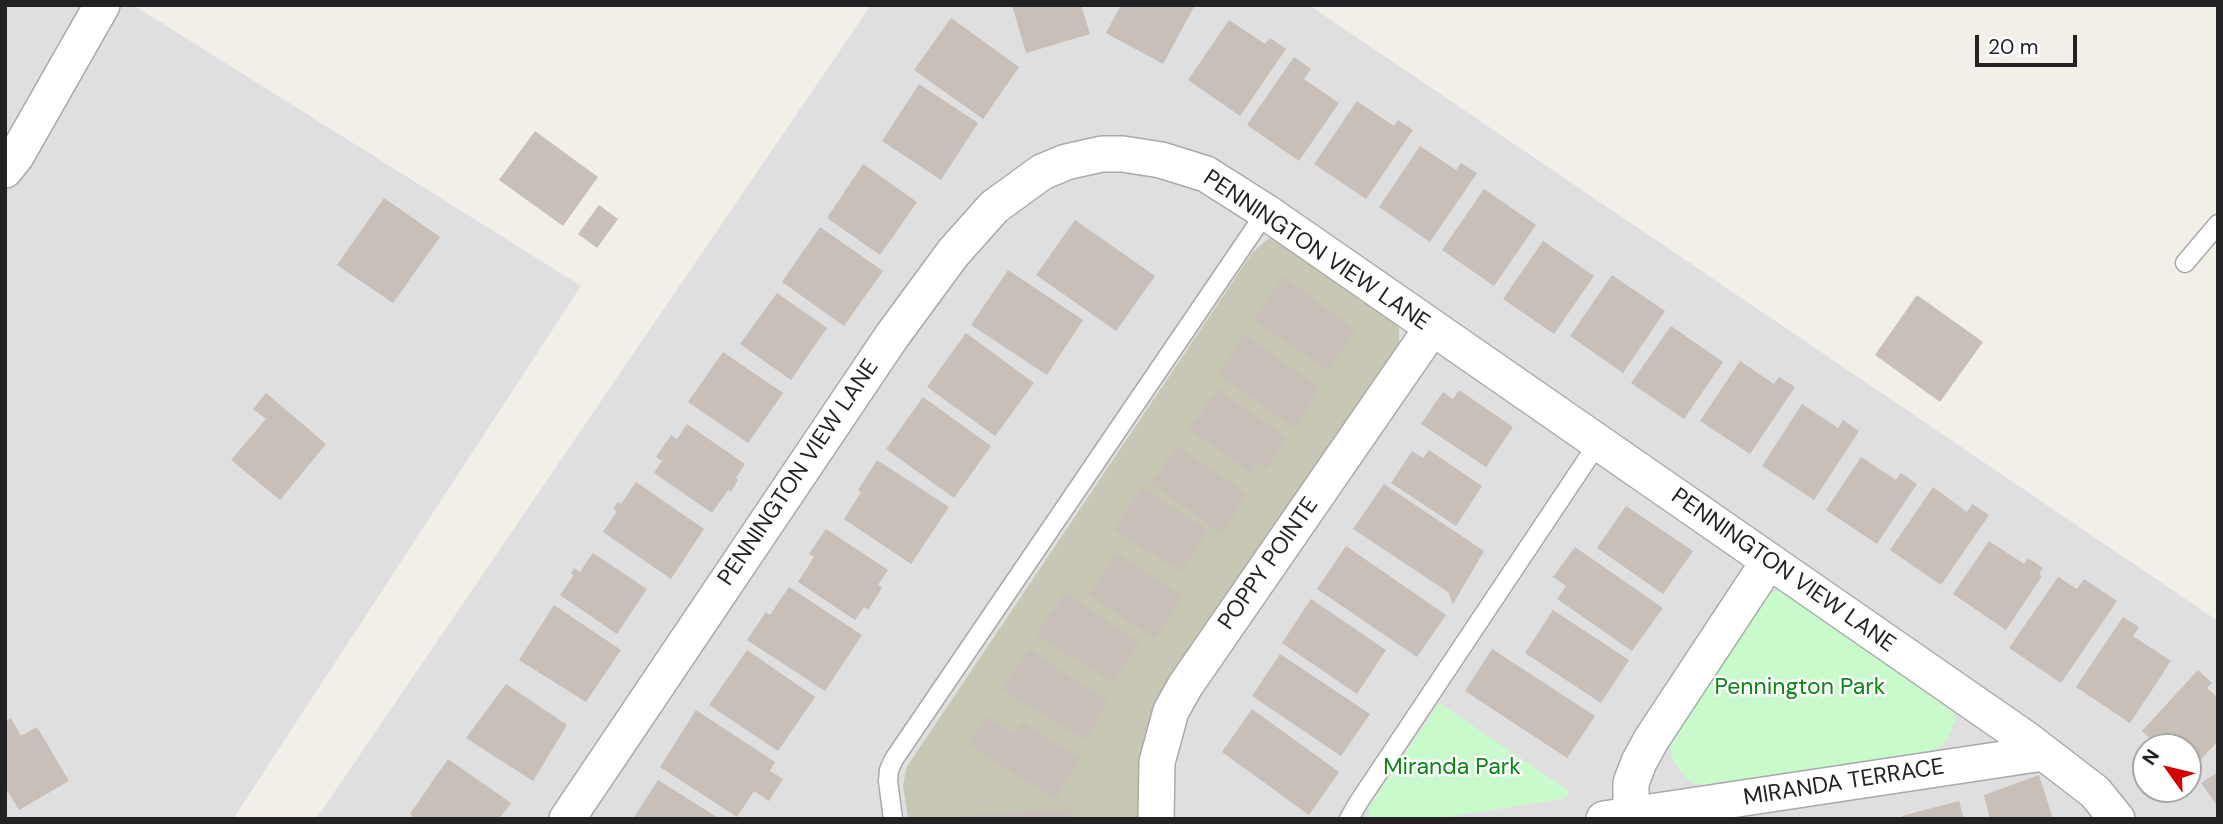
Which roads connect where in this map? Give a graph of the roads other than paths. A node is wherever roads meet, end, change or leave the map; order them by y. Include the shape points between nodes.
1 (102, 5) edge
2 (5, 170) edge
3 (1266, 212) junction
4 (2218, 224) edge
5 (2185, 263) dead end
6 (1432, 328) junction
7 (1598, 443) junction
8 (1769, 561) junction
9 (2043, 753) junction
10 (1617, 817) edge
11 (567, 819) edge
12 (893, 819) edge
13 (1156, 819) edge
14 (1349, 819) edge
15 (2117, 819) edge

1 - 2 street
3 - 6 street, PENNINGTON VIEW LANE
3 - 11 street, PENNINGTON VIEW LANE via 1206,174 1123,154 1066,162 1042,172 994,207 891,336
3 - 12 lane via 894,759 888,782
4 - 5 lane
6 - 7 street, PENNINGTON VIEW LANE
6 - 13 street, POPPY POINTE via 1171,710 1157,762
7 - 8 street, PENNINGTON VIEW LANE
7 - 14 lane
8 - 9 street, PENNINGTON VIEW LANE
8 - 10 street via 1651,740
9 - 10 street, MIRANDA TERRACE
9 - 15 street, PENNINGTON VIEW LANE via 2095,792

